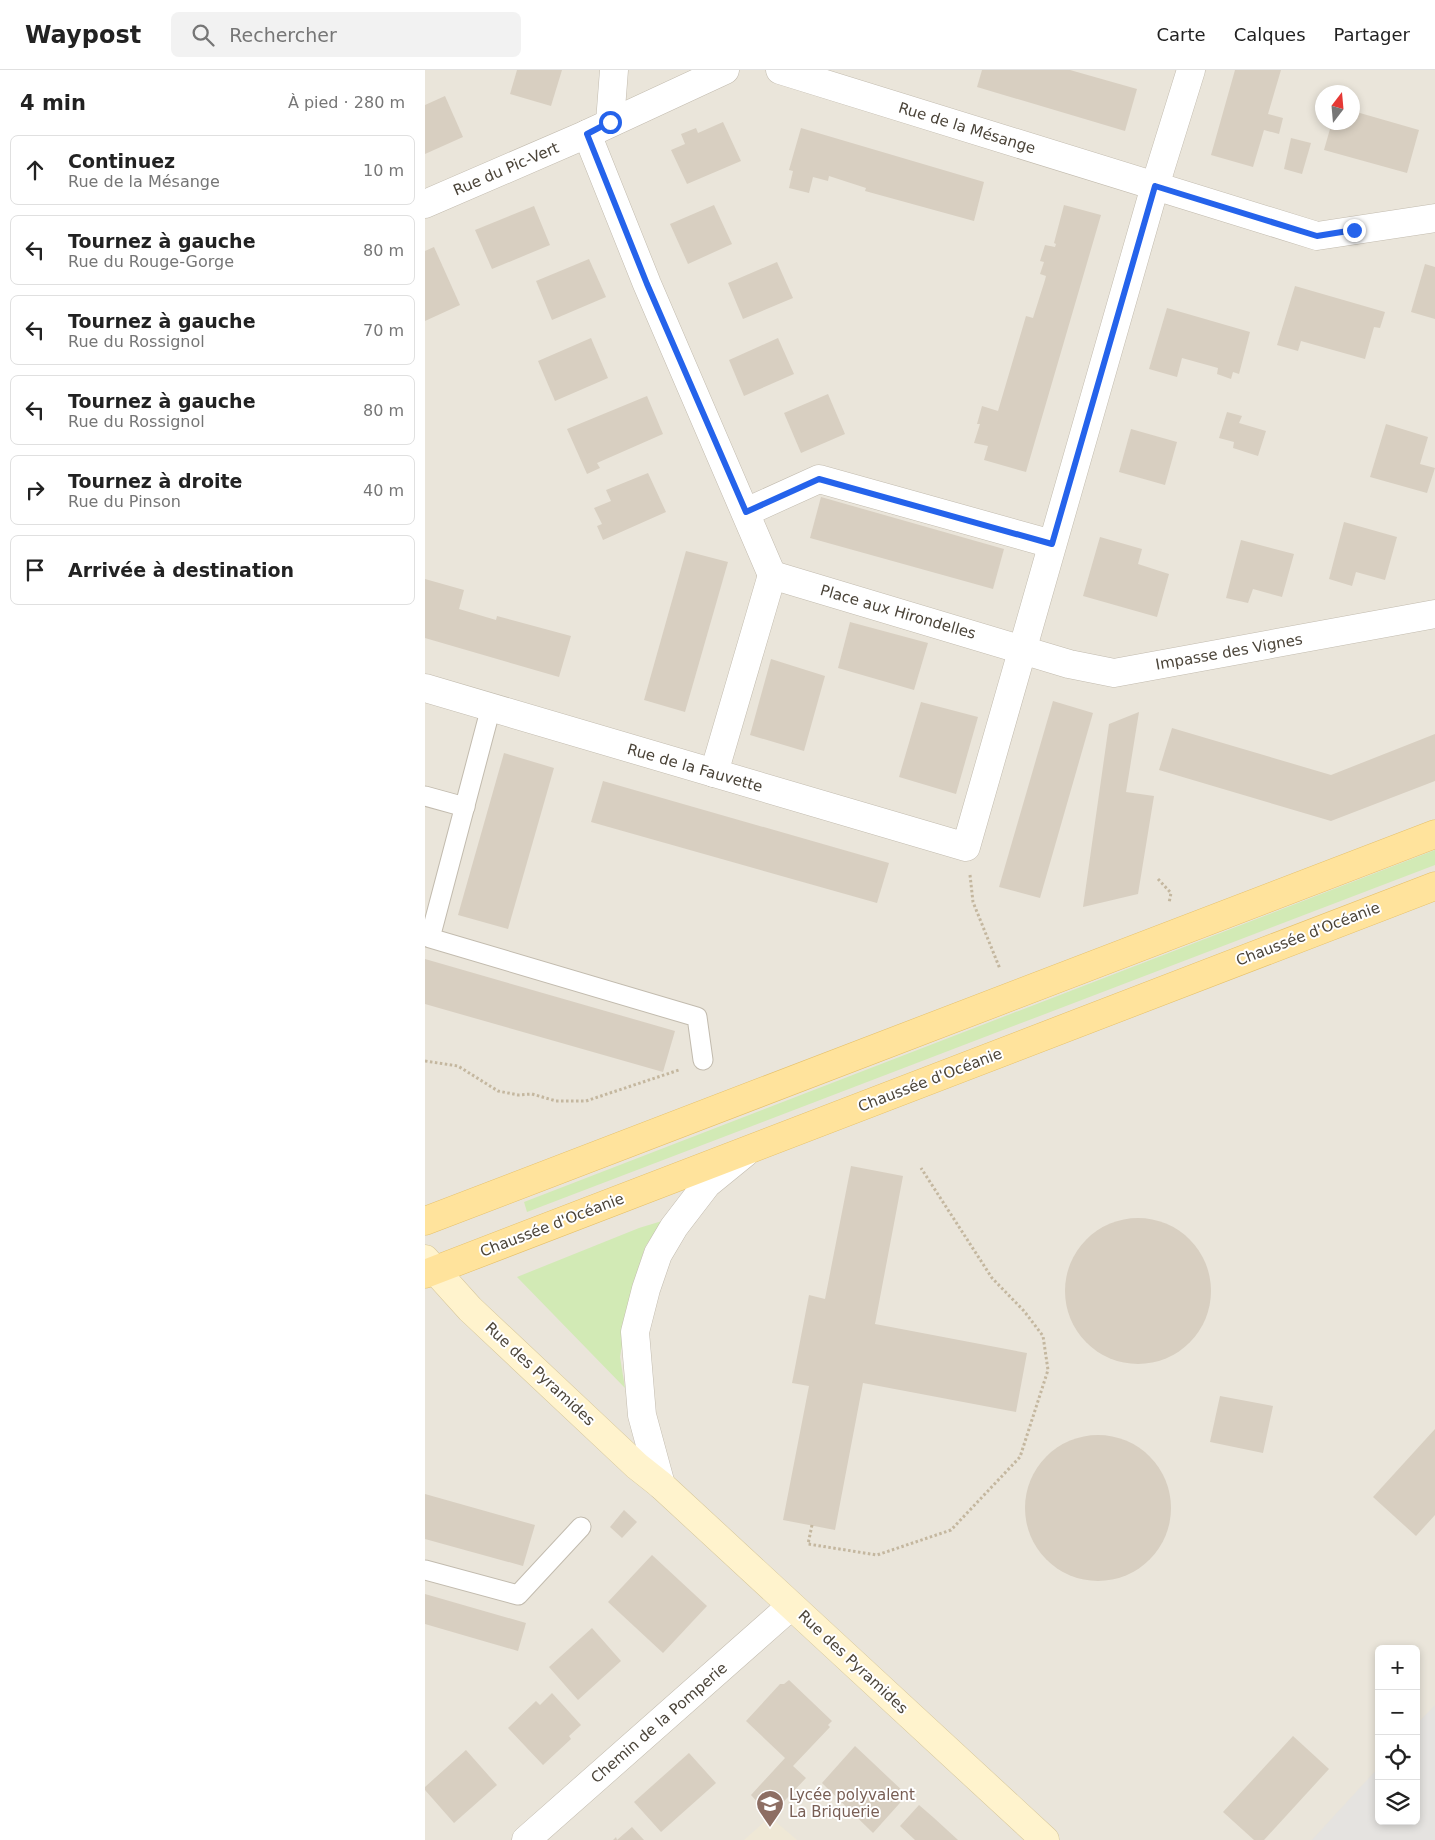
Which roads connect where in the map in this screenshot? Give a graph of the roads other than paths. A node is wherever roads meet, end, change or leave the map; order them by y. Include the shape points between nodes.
1 (613, 70) edge
2 (725, 70) edge
3 (780, 70) edge
4 (1191, 70) edge
5 (599, 128) junction
6 (1155, 186) junction
7 (425, 204) edge
8 (1435, 218) edge
9 (746, 512) junction
10 (1052, 544) junction
11 (773, 575) junction
12 (1435, 614) edge
13 (1024, 649) junction
14 (425, 688) edge
15 (491, 707) junction
16 (714, 774) junction
17 (425, 796) edge
18 (465, 808) junction
19 (1435, 834) edge
20 (1435, 886) edge
21 (703, 1060) road end
22 (749, 1149) junction
23 (425, 1221) edge
24 (428, 1267) edge
25 (661, 1485) junction
26 (581, 1527) dead end
27 (425, 1570) edge
28 (791, 1606) junction
29 (526, 1840) edge
30 (1045, 1840) edge

1 - 5 street
2 - 5 street
3 - 6 street, Rue de la Mésange
4 - 6 street
5 - 7 street, Rue du Pic-Vert
5 - 9 street via 647,284
6 - 8 street, Rue de la Mésange via 1317,236
6 - 10 street
9 - 10 street via 819,479
9 - 11 street
10 - 13 street
11 - 13 street, Place aux Hirondelles
11 - 16 street
12 - 13 street, Impasse des Vignes via 1114,673 1069,664
13 - 16 street, Rue de la Fauvette via 966,848
14 - 15 street, Rue de la Fauvette
15 - 16 street, Rue de la Fauvette
15 - 18 lane
17 - 18 lane
18 - 21 lane via 430,938 697,1017
19 - 23 main road
20 - 22 main road, Chaussée d'Océanie
22 - 24 main road, Chaussée d'Océanie
22 - 25 street via 707,1184 674,1227 658,1254 646,1289 635,1332 642,1415
24 - 25 street, Rue des Pyramides via 637,1466
25 - 28 street, Rue des Pyramides
26 - 27 lane via 517,1595
28 - 29 street, Chemin de la Pomperie
28 - 30 street, Rue des Pyramides

